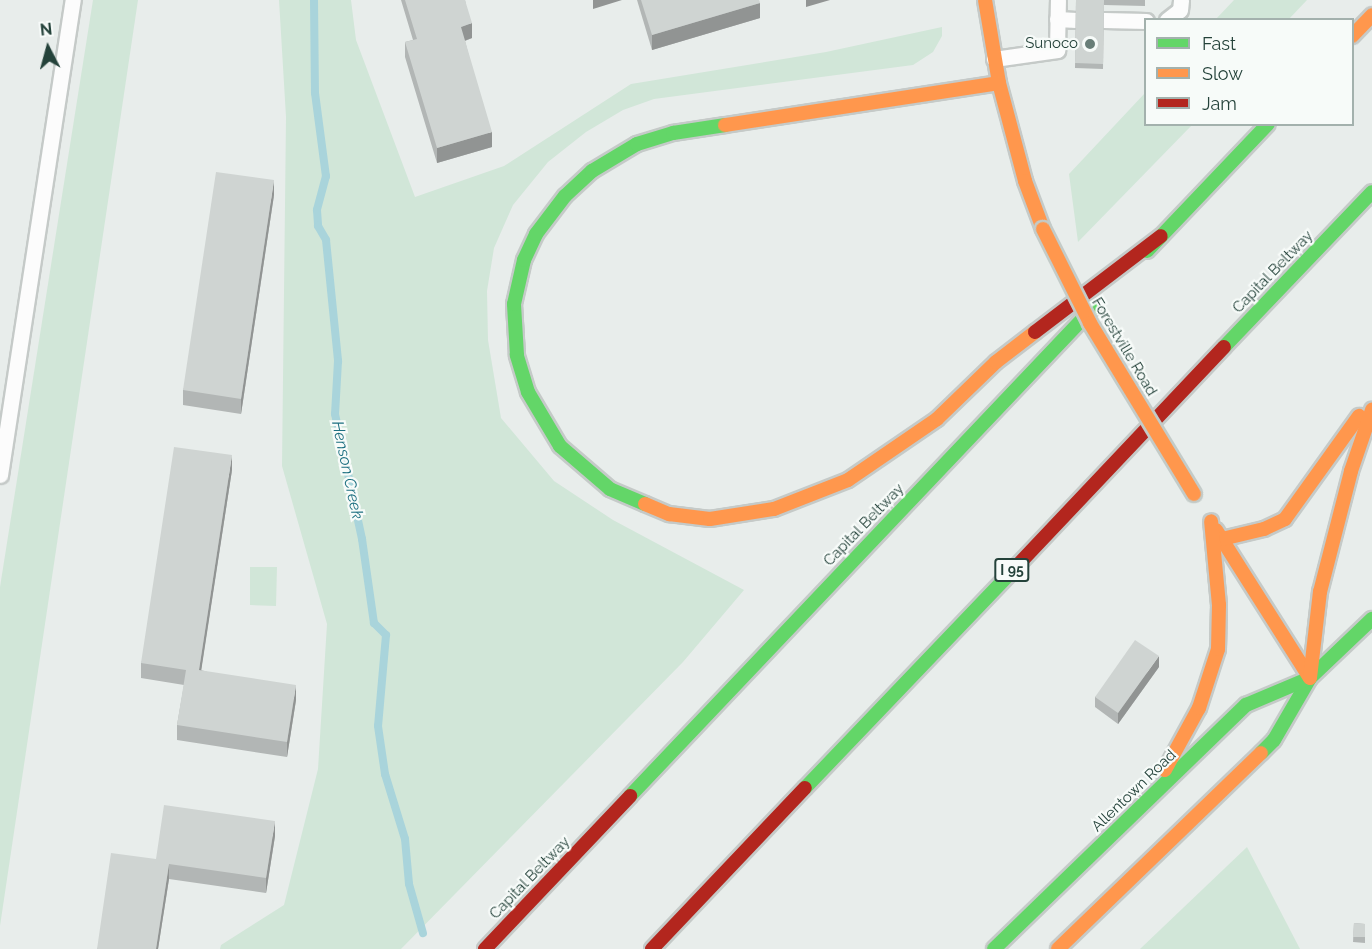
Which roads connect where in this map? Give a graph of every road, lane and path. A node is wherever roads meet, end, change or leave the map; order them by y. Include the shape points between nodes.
1 (74, 0) edge
2 (986, 0) edge
3 (1058, 0) edge
4 (1181, 0) edge
5 (1372, 15) edge
6 (1170, 18) edge
7 (1057, 19) junction
8 (1076, 20) edge
9 (1104, 20) edge
10 (1144, 21) edge
11 (1354, 35) edge
12 (994, 59) junction
13 (999, 83) junction
14 (1266, 126) edge
15 (1372, 192) edge
16 (1161, 236) junction
17 (1372, 402) edge
18 (1372, 410) edge
19 (1364, 430) junction
20 (1372, 454) edge
21 (0, 475) edge
22 (1202, 507) junction
23 (1222, 538) junction
24 (1372, 619) edge
25 (1310, 678) junction
26 (1146, 802) junction
27 (485, 949) edge
28 (652, 949) edge
29 (994, 949) edge
30 (1058, 949) edge

1 - 21 lane
2 - 12 main road, Forestville Road
3 - 7 lane
4 - 6 lane via 1180,10
5 - 11 main road
7 - 8 lane
7 - 12 lane via 1058,50
9 - 10 lane
12 - 13 main road, Forestville Road
13 - 16 main road via 673,133 637,144 592,171 565,196 536,234 524,260 514,304 517,355 528,392 560,446 610,489 669,514 730,518 790,504 848,480 917,436 996,362
13 - 22 main road, Forestville Road, bridge via 1025,181 1043,229 1090,323
14 - 16 main road, Capital Beltway
15 - 28 main road, Capital Beltway / I 95
16 - 27 main road, Capital Beltway
17 - 23 main road via 1284,519 1264,529
18 - 19 main road
19 - 20 main road
19 - 25 main road via 1318,600
22 - 23 main road, Forestville Road
22 - 26 main road via 1220,619 1215,665 1199,708
23 - 25 main road, Forestville Road
24 - 25 main road, Allentown Road
25 - 26 main road, Allentown Road via 1246,705
25 - 30 main road, Allentown Road via 1274,740
26 - 29 main road, Allentown Road

